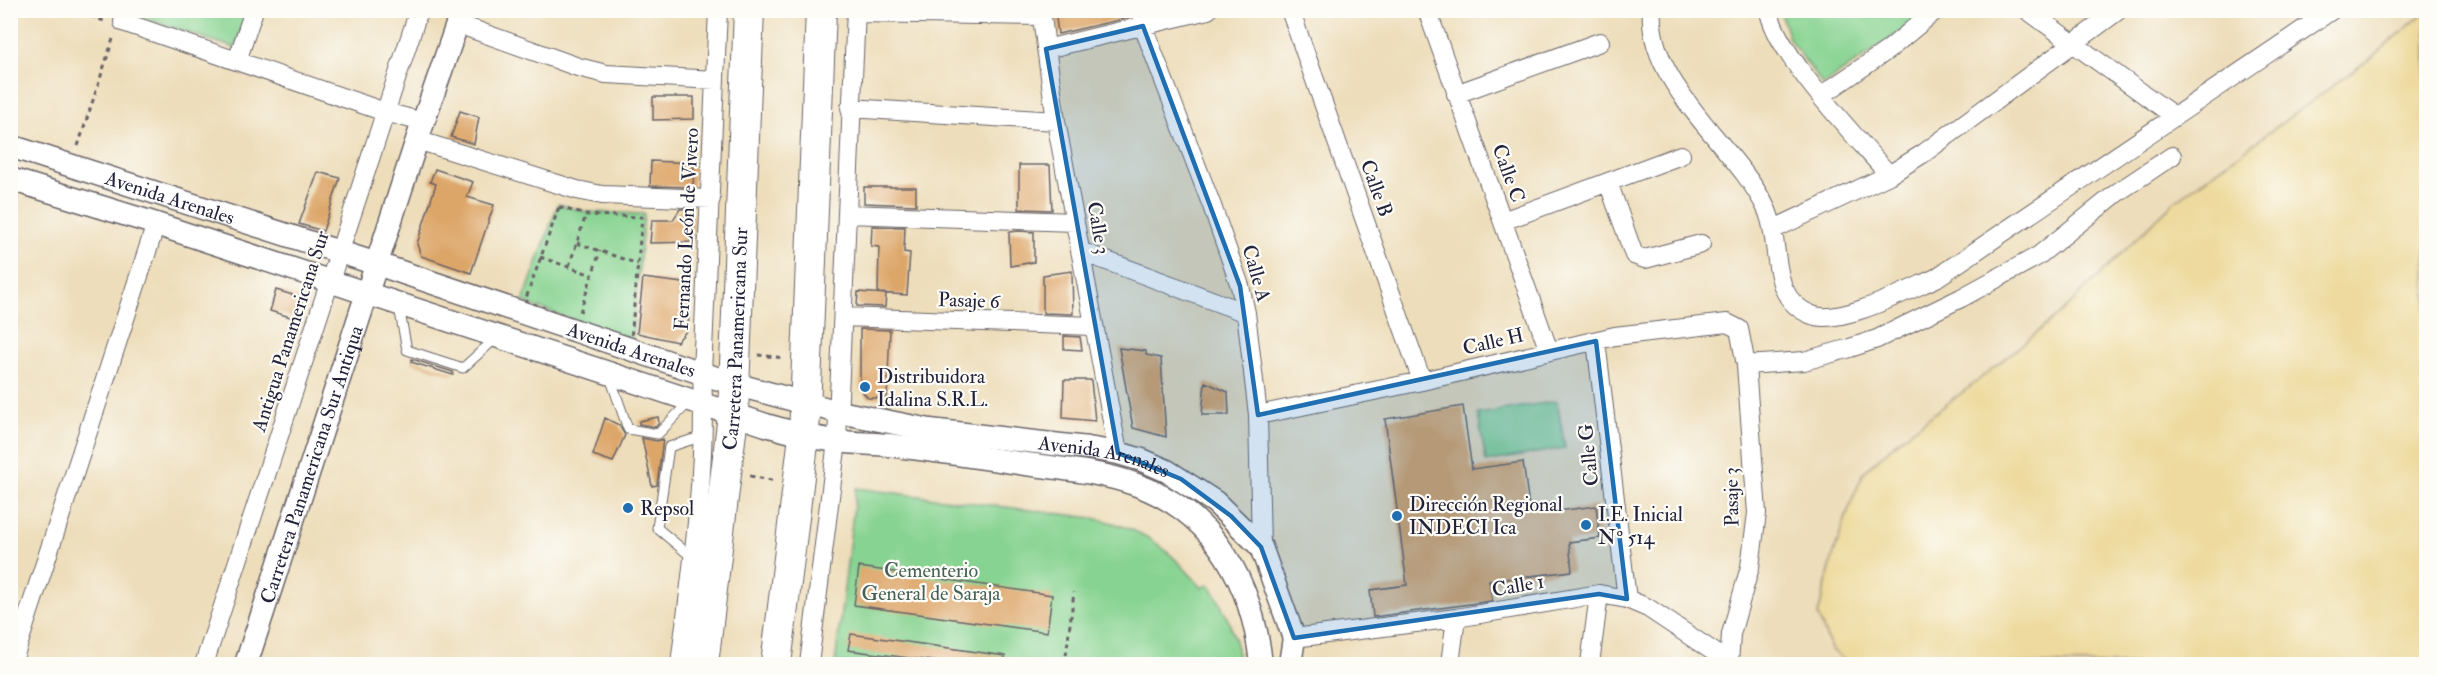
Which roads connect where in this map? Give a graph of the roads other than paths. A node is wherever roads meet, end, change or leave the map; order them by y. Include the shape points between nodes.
1 (254, 10) edge
2 (419, 10) edge
3 (718, 10) edge
4 (749, 10) edge
5 (821, 10) edge
6 (1208, 10) edge
7 (1290, 10) edge
8 (1427, 10) edge
9 (1652, 10) edge
10 (1769, 10) edge
11 (1936, 10) edge
12 (2026, 10) edge
13 (2119, 10) edge
14 (2332, 10) edge
15 (856, 12) edge
16 (1042, 13) edge
17 (125, 16) edge
18 (460, 17) edge
19 (1142, 18) edge
20 (1599, 42) dead end
21 (2072, 43) junction
22 (1046, 49) junction
23 (237, 61) junction
24 (715, 80) junction
25 (1456, 94) junction
26 (1822, 95) junction
27 (850, 108) junction
28 (385, 112) junction
29 (2174, 116) junction
30 (1056, 121) junction
31 (420, 131) junction
32 (10, 146) edge
33 (1681, 155) dead end
34 (2172, 156) dead end
35 (1889, 175) junction
36 (10, 179) edge
37 (1608, 182) junction
38 (711, 199) junction
39 (847, 214) junction
40 (1503, 221) junction
41 (1076, 222) junction
42 (156, 224) junction
43 (1774, 230) junction
44 (1701, 244) dead end
45 (1080, 251) junction
46 (340, 253) junction
47 (377, 264) junction
48 (330, 283) junction
49 (369, 294) junction
50 (399, 304) junction
51 (1246, 313) junction
52 (844, 317) junction
53 (1093, 326) junction
54 (1739, 329) joint
55 (497, 337) junction
56 (1596, 341) junction
57 (1549, 351) junction
58 (1746, 365) junction
59 (702, 373) junction
60 (609, 375) junction
61 (1422, 381) junction
62 (734, 384) junction
63 (697, 404) junction
64 (805, 404) junction
65 (839, 412) junction
66 (1258, 415) junction
67 (733, 416) junction
68 (658, 434) junction
69 (703, 436) junction
70 (804, 436) junction
71 (837, 441) junction
72 (669, 447) junction
73 (1118, 453) junction
74 (1261, 547) junction
75 (693, 558) junction
76 (1599, 594) junction
77 (1627, 599) junction
78 (1456, 618) junction
79 (1294, 638) junction
80 (12, 664) edge
81 (204, 664) edge
82 (246, 664) edge
83 (680, 664) edge
84 (703, 664) edge
85 (777, 664) edge
86 (809, 664) edge
87 (1261, 664) edge
88 (1290, 664) edge
89 (1449, 664) edge
90 (1590, 664) edge
91 (1730, 664) edge

1 - 23 street
2 - 28 street, Antigua Panamericana Sur
3 - 24 street, Fernando León de Vivero
4 - 62 highway, Carretera Panamericana Sur
5 - 64 highway
6 - 19 street
7 - 61 street, Calle B
8 - 25 street, Calle C
9 - 43 street via 1656,38 1677,90 1748,178 1767,208
10 - 26 street via 1770,22 1785,50
11 - 26 street via 1888,50
12 - 21 street
13 - 21 street
14 - 29 street
15 - 16 street
15 - 27 street
16 - 22 street, Calle 3
17 - 23 street
18 - 24 street via 578,67 606,74
18 - 31 street, Carretera Panamericana Sur Antiqua
19 - 22 street
19 - 51 street, Calle A via 1212,206
20 - 25 street
21 - 29 street
21 - 35 street
22 - 30 street, Calle 3
23 - 28 street
24 - 38 street, Fernando León de Vivero
25 - 40 street, Calle C
26 - 35 street
27 - 30 street
27 - 39 street
28 - 31 street
28 - 46 street, Antigua Panamericana Sur
29 - 43 street via 1936,278 1880,303 1833,318 1812,316 1796,306 1780,285
30 - 41 street, Calle 3
31 - 38 street via 577,190 602,195
31 - 47 street, Carretera Panamericana Sur Antiqua
32 - 46 street, Avenida Arenales
33 - 37 street
34 - 58 street via 2118,192 2038,256 1961,298 1850,348 1804,361
35 - 43 street
36 - 42 street, Avenida Arenales
37 - 40 street
37 - 44 street via 1634,255 1645,259 1658,257
38 - 59 street, Fernando León de Vivero
39 - 41 street
39 - 52 street
40 - 57 street, Calle C
41 - 45 street, Calle 3
42 - 48 street, Avenida Arenales
42 - 80 street
45 - 51 street
45 - 53 street, Calle 3
46 - 47 street, Avenida Arenales
46 - 48 street, Antigua Panamericana Sur
47 - 49 street, Carretera Panamericana Sur Antiqua
47 - 59 street, Avenida Arenales
48 - 49 street, Avenida Arenales
48 - 81 street, Antigua Panamericana Sur
49 - 50 street, Avenida Arenales
49 - 82 street, Carretera Panamericana Sur Antiqua
50 - 55 street, Avenida Arenales
50 - 55 lane via 408,350 463,368
51 - 66 street, Calle A
52 - 53 street, Pasaje 6
52 - 65 street
53 - 73 street, Calle 3
54 - 56 street, Calle H via 1727,323
54 - 58 street, Pasaje 3
55 - 60 street, Avenida Arenales
56 - 57 street, Calle H
56 - 77 street, Calle G
57 - 61 street, Calle H
58 - 91 street, Pasaje 3 via 1757,513 1750,567 1731,634
59 - 62 street, Avenida Arenales
59 - 63 street, Fernando León de Vivero
60 - 63 street, Avenida Arenales
60 - 68 lane via 628,429
61 - 66 street, Calle H
62 - 64 street, Avenida Arenales
62 - 67 highway, Carretera Panamericana Sur
63 - 67 street, Avenida Arenales
63 - 68 lane
63 - 69 street, Fernando León de Vivero
64 - 65 street, Avenida Arenales
64 - 70 highway
65 - 71 street
65 - 73 street, Avenida Arenales via 930,430
66 - 74 street, Calle A
67 - 70 street, Avenida Arenales
67 - 84 highway, Carretera Panamericana Sur
68 - 72 lane
69 - 72 lane
69 - 75 street, Fernando León de Vivero
70 - 71 street, Avenida Arenales
70 - 85 highway
71 - 86 street
71 - 87 street, Avenida Arenales via 1095,474 1158,494 1198,522 1231,562 1251,607
72 - 75 lane via 657,528
73 - 74 street, Avenida Arenales via 1181,479 1231,516
74 - 79 street, Avenida Arenales
75 - 83 street, Fernando León de Vivero
76 - 77 street, Calle 1
76 - 78 street, Calle 1
76 - 90 street
77 - 91 street, Calle 1 via 1648,608
78 - 79 street, Calle 1
78 - 89 street
79 - 88 street, Avenida Arenales

